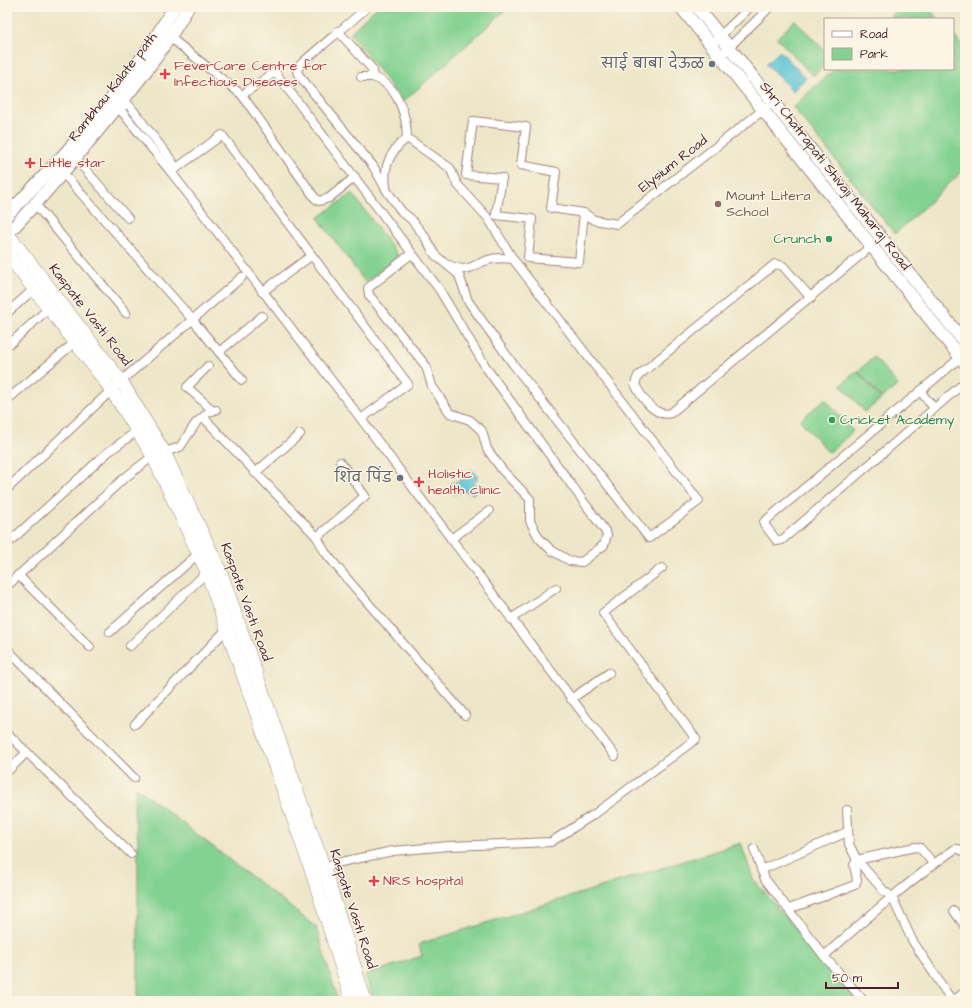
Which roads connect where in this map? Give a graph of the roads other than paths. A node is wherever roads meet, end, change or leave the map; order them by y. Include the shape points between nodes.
1 (174, 7) edge
2 (188, 7) edge
3 (367, 7) edge
4 (681, 7) edge
5 (697, 7) edge
6 (750, 7) edge
7 (770, 7) edge
8 (338, 31) junction
9 (166, 34) junction
10 (720, 36) junction
11 (711, 45) junction
12 (725, 52) junction
13 (361, 77) dead end
14 (372, 77) junction
15 (242, 95) junction
16 (117, 100) junction
17 (768, 106) junction
18 (407, 138) junction
19 (75, 158) junction
20 (173, 170) junction
21 (63, 173) junction
22 (355, 177) junction
23 (387, 191) junction
24 (35, 204) junction
25 (584, 213) junction
26 (7, 215) edge
27 (128, 218) dead end
28 (7, 234) edge
29 (876, 242) junction
30 (7, 254) edge
31 (411, 254) junction
32 (311, 256) junction
33 (513, 260) junction
34 (445, 263) junction
35 (242, 278) dead end
36 (34, 289) junction
37 (262, 292) junction
38 (811, 298) junction
39 (50, 308) junction
40 (7, 313) edge
41 (126, 313) dead end
42 (262, 316) dead end
43 (935, 316) junction
44 (192, 319) junction
45 (75, 342) junction
46 (11, 343) dead end
47 (965, 343) edge
48 (219, 352) junction
49 (963, 360) edge
50 (208, 366) dead end
51 (242, 380) dead end
52 (121, 381) junction
53 (965, 382) edge
54 (111, 390) junction
55 (920, 391) junction
56 (7, 400) edge
57 (934, 408) junction
58 (204, 417) junction
59 (361, 419) junction
60 (137, 431) junction
61 (300, 434) dead end
62 (158, 454) junction
63 (340, 462) dead end
64 (255, 473) junction
65 (7, 489) edge
66 (489, 511) dead end
67 (317, 537) junction
68 (451, 539) junction
69 (7, 544) edge
70 (198, 554) junction
71 (662, 568) dead end
72 (206, 572) junction
73 (18, 575) junction
74 (7, 586) edge
75 (556, 588) dead end
76 (512, 619) junction
77 (226, 630) junction
78 (110, 632) dead end
79 (130, 646) dead end
80 (90, 647) dead end
81 (7, 649) edge
82 (609, 673) dead end
83 (571, 699) junction
84 (465, 716) dead end
85 (135, 724) dead end
86 (7, 733) edge
87 (27, 752) junction
88 (614, 756) dead end
89 (9, 770) dead end
90 (134, 778) dead end
91 (847, 810) dead end
92 (847, 832) junction
93 (754, 849) dead end
94 (965, 852) edge
95 (131, 854) dead end
96 (857, 860) junction
97 (934, 864) junction
98 (318, 870) junction
99 (762, 870) junction
100 (892, 897) junction
101 (789, 909) junction
102 (954, 910) dead end
103 (965, 926) edge
104 (824, 956) junction
105 (965, 992) edge
106 (352, 1001) edge
107 (365, 1001) edge
108 (864, 1001) edge
109 (952, 1001) edge

1 - 9 main road, Rambhau Kalate path
2 - 9 main road, Rambhau Kalate path
3 - 8 street
4 - 11 main road, Shri Chatrapati Shivaji Maharaj Road
5 - 10 main road, Shri Chatrapati Shivaji Maharaj Road
6 - 10 street
7 - 12 street
8 - 14 street via 373,70
8 - 23 street via 301,64 297,70 298,74 373,166
9 - 15 street
9 - 16 main road, Rambhau Kalate path via 135,68
10 - 11 street
10 - 12 main road, Shri Chatrapati Shivaji Maharaj Road
11 - 12 main road, Shri Chatrapati Shivaji Maharaj Road
12 - 17 main road, Shri Chatrapati Shivaji Maharaj Road
13 - 14 street
14 - 18 street via 381,79 399,100
15 - 22 street via 275,72
15 - 22 street via 319,201 329,198
16 - 19 main road, Rambhau Kalate path
16 - 20 street via 123,113
16 - 26 main road, Rambhau Kalate path
17 - 25 street, Elysium Road via 617,224 594,220
17 - 29 main road, Shri Chatrapati Shivaji Maharaj Road
18 - 23 street via 396,147 386,163
18 - 33 street via 450,168 457,184 488,218
19 - 21 main road, Rambhau Kalate path
19 - 27 street
20 - 32 street via 222,135
20 - 37 street
21 - 24 main road, Rambhau Kalate path
21 - 44 street
22 - 31 street
23 - 34 street via 425,237 435,255
24 - 28 main road, Rambhau Kalate path
24 - 41 street
25 - 25 street, Elysium Road via 579,262 528,258 532,219 496,215 502,178 466,175 473,121 526,127 521,165 556,172 551,208
28 - 52 main road, Kaspate Vasti Road
29 - 38 street
29 - 43 main road, Shri Chatrapati Shivaji Maharaj Road
30 - 36 main road, Kaspate Vasti Road
31 - 31 street via 439,289 487,369 605,531 604,545 582,562 570,561 557,554 539,538 530,521 530,499 503,471 484,444 482,431 470,420 450,413 432,386 426,366 369,295 368,288
32 - 37 street
32 - 59 street via 408,384
33 - 34 street via 489,260 466,270
33 - 34 street via 699,501 649,538 513,364 468,301 459,275
35 - 44 street
36 - 39 main road, Kaspate Vasti Road
36 - 40 street
37 - 59 street
38 - 38 street via 783,266 775,264 638,376 635,384 658,413 670,413
39 - 45 main road, Kaspate Vasti Road
39 - 46 street
42 - 48 street
43 - 47 main road, Shri Chatrapati Shivaji Maharaj Road
43 - 49 main road, Shri Chatrapati Shivaji Maharaj Road
44 - 48 street
44 - 52 street
45 - 54 main road, Kaspate Vasti Road
45 - 56 street
48 - 51 street
49 - 55 street
50 - 58 street via 187,387 212,408
52 - 54 street
52 - 62 main road, Kaspate Vasti Road
53 - 57 street
54 - 60 main road, Kaspate Vasti Road
54 - 65 street
55 - 57 street
55 - 57 street via 764,522 777,541 782,540
58 - 62 street via 196,423 180,447
58 - 64 street
59 - 68 street
60 - 62 main road, Kaspate Vasti Road
60 - 69 street via 107,453
61 - 64 street
62 - 70 main road, Kaspate Vasti Road
62 - 73 street via 122,480
62 - 98 main road, Kaspate Vasti Road via 221,573
63 - 67 street via 366,496
64 - 67 street
66 - 68 street
67 - 84 street via 342,574
68 - 76 street
70 - 72 main road, Kaspate Vasti Road
70 - 78 street
71 - 98 street via 602,612 696,739 596,813 551,842 393,851
72 - 77 main road, Kaspate Vasti Road
72 - 79 street
73 - 74 street
73 - 80 street
75 - 76 street
76 - 83 street
77 - 85 street
77 - 98 main road, Kaspate Vasti Road
81 - 90 street
82 - 83 street
83 - 88 street
86 - 87 street
87 - 89 street
87 - 95 street
91 - 92 street
92 - 96 street via 849,844
92 - 99 street
93 - 99 street
94 - 97 street via 959,848 955,849
96 - 97 street via 916,847 920,848
96 - 100 street
96 - 101 street via 854,865 857,880 855,885
97 - 100 street
98 - 106 main road, Kaspate Vasti Road
98 - 107 main road, Kaspate Vasti Road
99 - 101 street
100 - 104 street
100 - 109 street via 912,940
101 - 104 street
102 - 103 street
104 - 108 street
105 - 109 street

